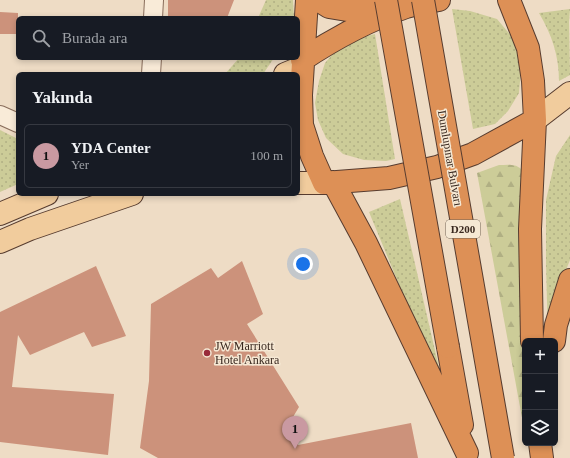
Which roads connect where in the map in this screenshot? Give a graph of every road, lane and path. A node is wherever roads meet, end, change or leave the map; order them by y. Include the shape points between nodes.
1 (154, 0) edge
2 (307, 0) edge
3 (318, 0) edge
4 (386, 0) edge
5 (423, 0) edge
6 (439, 0) edge
7 (509, 0) edge
8 (153, 16) edge
9 (300, 43) edge
10 (152, 60) edge
11 (296, 67) edge
12 (151, 72) edge
13 (300, 89) edge
14 (570, 93) edge
15 (0, 115) edge
16 (535, 120) junction
17 (16, 122) edge
18 (328, 182) junction
19 (300, 183) edge
20 (42, 196) edge
21 (126, 196) edge
22 (0, 214) edge
23 (0, 242) edge
24 (570, 280) edge
25 (532, 338) edge
26 (554, 338) edge
27 (468, 456) edge
28 (503, 458) edge

1 - 8 street
2 - 9 highway
3 - 4 highway via 329,7 346,10
4 - 27 highway, bridge
5 - 28 highway, Dumlupınar Bulvarı / D200, bridge
6 - 11 highway via 408,7 365,23 328,43
7 - 16 highway via 528,48
10 - 12 street
13 - 18 highway via 302,125 312,156
14 - 16 main road
15 - 17 street
16 - 18 highway via 473,154 437,167 389,178
16 - 25 highway via 530,228
18 - 19 main road
18 - 27 highway via 366,243
20 - 22 main road
21 - 23 main road
24 - 26 highway

